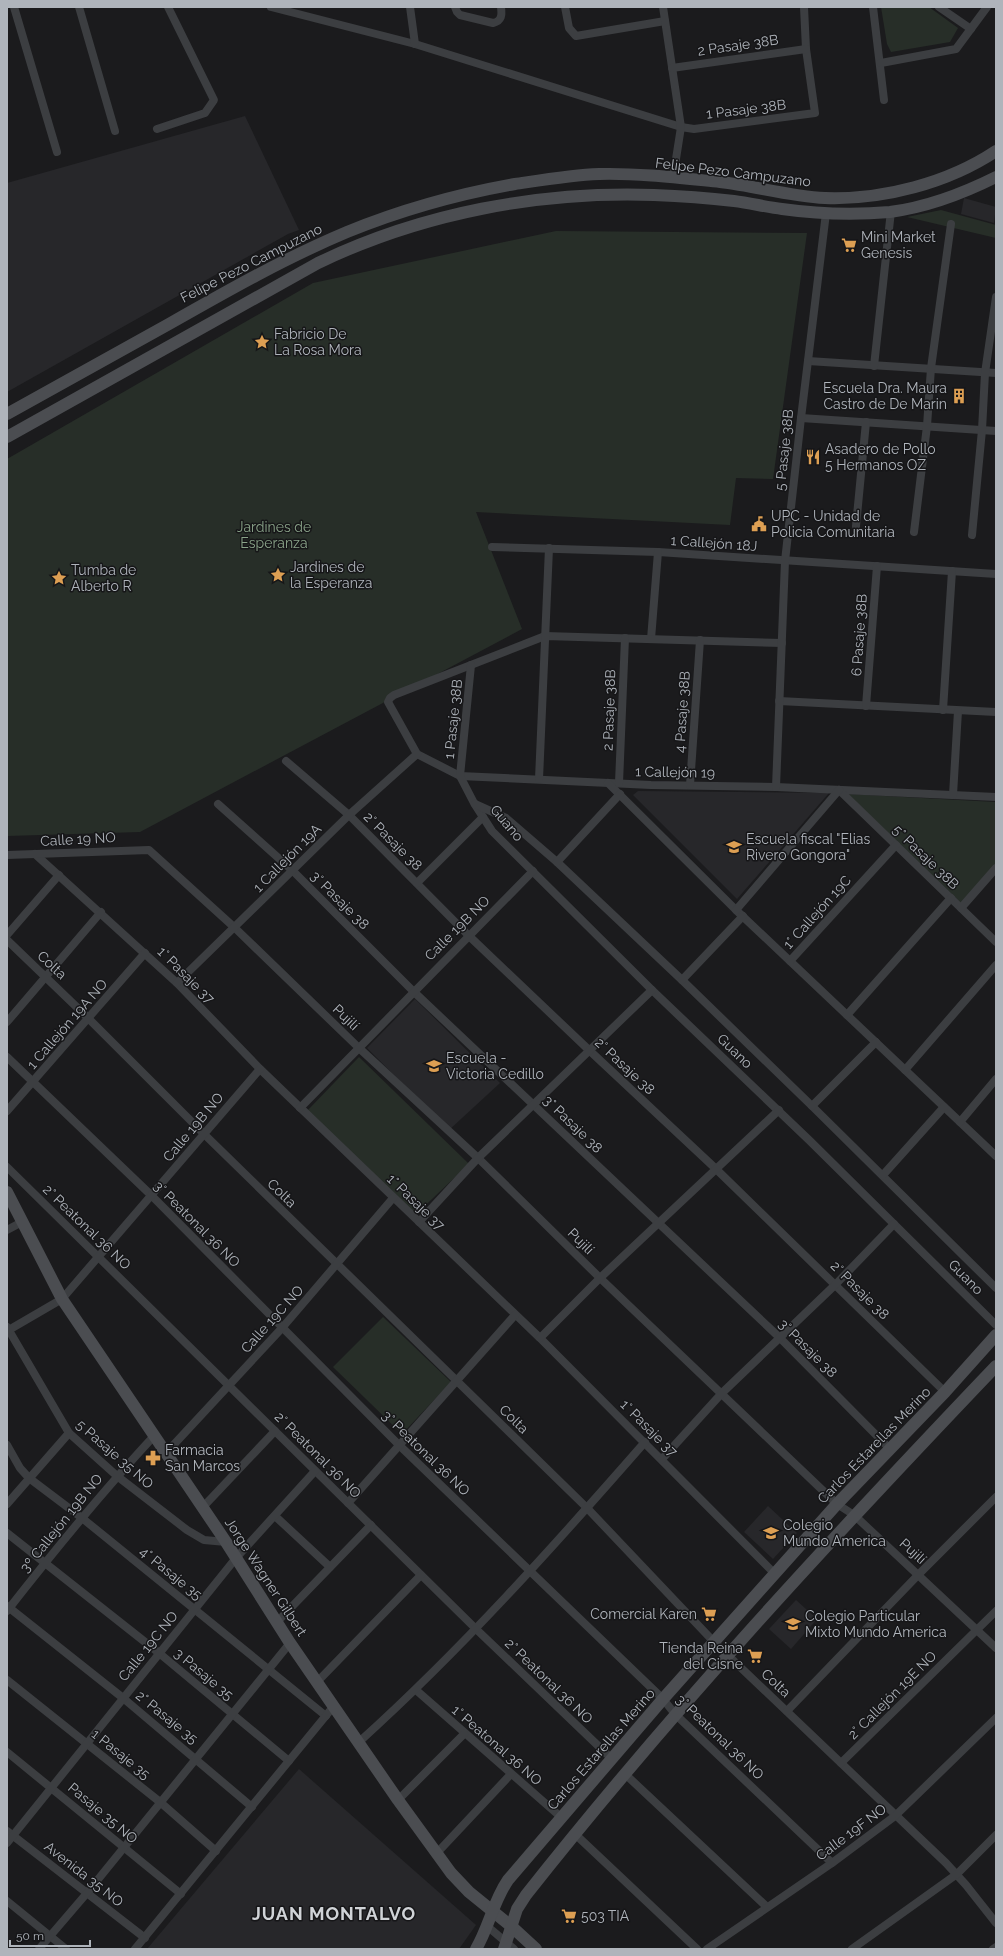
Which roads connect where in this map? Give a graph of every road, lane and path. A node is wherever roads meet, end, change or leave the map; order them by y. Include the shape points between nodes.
1 (14, 7) edge
2 (79, 7) edge
3 (168, 7) edge
4 (272, 7) edge
5 (410, 7) edge
6 (456, 7) edge
7 (501, 7) edge
8 (565, 7) edge
9 (663, 7) edge
10 (804, 7) edge
11 (873, 7) edge
12 (939, 7) edge
13 (986, 7) edge
14 (665, 21) junction
15 (971, 29) junction
16 (415, 44) junction
17 (806, 49) junction
18 (881, 63) junction
19 (672, 68) junction
20 (884, 100) dead end
21 (681, 127) junction
22 (157, 129) dead end
23 (115, 131) dead end
24 (996, 151) edge
25 (57, 152) dead end
26 (996, 177) edge
27 (673, 178) junction
28 (891, 212) junction
29 (826, 213) junction
30 (951, 224) dead end
31 (996, 297) edge
32 (808, 361) junction
33 (874, 366) junction
34 (931, 368) junction
35 (985, 373) junction
36 (996, 373) edge
37 (7, 414) edge
38 (801, 418) junction
39 (866, 422) junction
40 (927, 426) junction
41 (982, 430) junction
42 (996, 431) edge
43 (7, 437) edge
44 (856, 526) dead end
45 (914, 532) dead end
46 (972, 535) dead end
47 (492, 547) dead end
48 (549, 548) junction
49 (658, 552) junction
50 (785, 561) junction
51 (877, 566) junction
52 (952, 571) junction
53 (996, 574) edge
54 (545, 636) junction
55 (625, 638) junction
56 (651, 639) junction
57 (700, 640) junction
58 (782, 643) junction
59 (471, 665) junction
60 (779, 702) junction
61 (866, 706) junction
62 (943, 710) junction
63 (958, 711) junction
64 (996, 712) edge
65 (417, 754) junction
66 (286, 761) dead end
67 (460, 776) junction
68 (539, 779) junction
69 (608, 782) junction
70 (619, 783) junction
71 (690, 785) junction
72 (776, 787) junction
73 (839, 790) junction
74 (620, 794) junction
75 (953, 795) junction
76 (996, 797) edge
77 (474, 803) junction
78 (218, 804) dead end
79 (349, 815) junction
80 (483, 817) junction
81 (896, 845) junction
82 (149, 850) joint
83 (35, 854) junction
84 (7, 855) edge
85 (557, 862) junction
86 (996, 868) edge
87 (293, 871) junction
88 (533, 871) junction
89 (59, 875) junction
90 (416, 883) junction
91 (951, 898) junction
92 (961, 908) junction
93 (736, 910) junction
94 (101, 912) junction
95 (743, 916) junction
96 (235, 928) junction
97 (7, 935) edge
98 (468, 935) junction
99 (7, 940) edge
100 (996, 942) edge
101 (145, 953) junction
102 (790, 960) junction
103 (996, 965) edge
104 (46, 977) junction
105 (682, 980) junction
106 (177, 983) junction
107 (652, 990) junction
108 (413, 991) junction
109 (847, 1015) junction
110 (88, 1018) junction
111 (7, 1022) edge
112 (876, 1042) junction
113 (359, 1048) junction
114 (590, 1051) junction
115 (7, 1057) edge
116 (260, 1069) junction
117 (905, 1070) junction
118 (996, 1079) edge
119 (33, 1083) junction
120 (534, 1104) junction
121 (812, 1106) junction
122 (944, 1107) junction
123 (300, 1108) junction
124 (778, 1110) junction
125 (7, 1111) edge
126 (960, 1122) junction
127 (204, 1134) junction
128 (996, 1156) edge
129 (478, 1158) junction
130 (7, 1167) edge
131 (715, 1168) junction
132 (883, 1175) junction
133 (7, 1192) edge
134 (152, 1196) junction
135 (393, 1198) junction
136 (22, 1222) junction
137 (419, 1222) junction
138 (658, 1224) junction
139 (894, 1224) junction
140 (7, 1230) edge
141 (98, 1256) junction
142 (336, 1264) junction
143 (600, 1278) junction
144 (836, 1284) junction
145 (996, 1288) edge
146 (62, 1298) junction
147 (515, 1314) junction
148 (996, 1325) edge
149 (282, 1328) junction
150 (8, 1330) edge
151 (996, 1335) edge
152 (779, 1337) junction
153 (540, 1338) junction
154 (996, 1366) edge
155 (456, 1381) junction
156 (229, 1386) junction
157 (945, 1392) junction
158 (722, 1393) junction
159 (275, 1431) junction
160 (68, 1433) junction
161 (154, 1436) junction
162 (645, 1442) junction
163 (7, 1445) edge
164 (399, 1446) junction
165 (890, 1449) junction
166 (166, 1453) junction
167 (662, 1459) junction
168 (315, 1471) junction
169 (117, 1476) junction
170 (29, 1478) junction
171 (996, 1497) edge
172 (348, 1503) junction
173 (7, 1504) edge
174 (837, 1504) junction
175 (203, 1507) junction
176 (587, 1508) junction
177 (854, 1515) junction
178 (275, 1516) junction
179 (82, 1518) junction
180 (370, 1525) junction
181 (7, 1533) edge
182 (226, 1542) junction
183 (236, 1558) junction
184 (43, 1564) junction
185 (330, 1567) junction
186 (530, 1571) junction
187 (776, 1574) junction
188 (919, 1574) junction
189 (421, 1576) junction
190 (8, 1609) edge
191 (194, 1609) junction
192 (996, 1610) edge
193 (276, 1622) junction
194 (476, 1629) junction
195 (977, 1629) junction
196 (290, 1643) junction
197 (715, 1643) junction
198 (996, 1648) edge
199 (159, 1653) junction
200 (728, 1655) junction
201 (268, 1669) junction
202 (7, 1680) edge
203 (316, 1682) junction
204 (416, 1690) junction
205 (123, 1698) junction
206 (663, 1699) junction
207 (329, 1711) junction
208 (787, 1711) junction
209 (231, 1713) junction
210 (675, 1714) junction
211 (996, 1718) edge
212 (464, 1734) junction
213 (359, 1742) junction
214 (87, 1743) junction
215 (7, 1752) edge
216 (195, 1757) junction
217 (612, 1759) junction
218 (288, 1761) junction
219 (841, 1763) junction
220 (511, 1774) junction
221 (625, 1774) junction
222 (52, 1787) junction
223 (398, 1800) junction
224 (160, 1802) junction
225 (252, 1807) junction
226 (895, 1816) junction
227 (562, 1818) junction
228 (10, 1833) edge
229 (574, 1834) junction
230 (996, 1835) edge
231 (7, 1843) edge
232 (124, 1848) junction
233 (216, 1851) junction
234 (436, 1854) junction
235 (832, 1863) junction
236 (957, 1874) junction
237 (87, 1893) junction
238 (182, 1894) junction
239 (7, 1901) edge
240 (767, 1907) junction
241 (493, 1912) junction
242 (996, 1924) edge
243 (487, 1926) junction
244 (511, 1926) junction
245 (50, 1936) junction
246 (144, 1938) junction
247 (509, 1947) edge
248 (996, 1947) edge
249 (39, 1949) edge
250 (66, 1949) edge
251 (135, 1949) edge
252 (476, 1949) edge
253 (536, 1949) edge
254 (697, 1949) edge
255 (707, 1949) edge
256 (852, 1949) edge
257 (993, 1949) edge

1 - 25 street
2 - 23 street
3 - 22 street via 214,100 205,113
4 - 16 street, 1 Pasaje 38B
5 - 16 street
6 - 7 street via 460,15 493,23 501,17
8 - 14 street via 569,28 576,36
9 - 14 street
10 - 17 street
11 - 18 street
12 - 15 street
13 - 15 street
14 - 19 street
15 - 18 street via 956,49
16 - 21 street, 1 Pasaje 38B
17 - 19 street, 2 Pasaje 38B
17 - 21 street, 1 Pasaje 38B via 814,113 694,129
18 - 20 street
19 - 21 street
21 - 27 street
24 - 27 street, Felipe Pezo Campuzano via 952,174 921,185 862,196 826,198
26 - 28 street, Felipe Pezo Campuzano via 949,198
27 - 37 street, Felipe Pezo Campuzano via 597,174 516,184 433,203 386,218 342,234 262,272
28 - 29 street, Felipe Pezo Campuzano
28 - 33 street
29 - 32 street, 5 Pasaje 38B
29 - 43 street, Felipe Pezo Campuzano via 782,210 710,198 593,194 548,198 466,212 404,229 336,254 285,280
30 - 34 street
31 - 35 street
32 - 33 street
32 - 38 street, 5 Pasaje 38B
33 - 34 street
34 - 35 street
34 - 40 street
35 - 36 street
35 - 41 street
38 - 39 street
38 - 50 street, 5 Pasaje 38B
39 - 40 street
39 - 44 street
40 - 41 street
40 - 45 street
41 - 42 street
41 - 46 street
47 - 48 street, 1 Callejón 18J
48 - 49 street, 1 Callejón 18J
48 - 54 street
49 - 50 street, 1 Callejón 18J
49 - 56 street
50 - 51 street, 1 Callejón 18J
50 - 58 street, 5 Pasaje 38B
51 - 52 street, 1 Callejón 18J
51 - 61 street, 6 Pasaje 38B
52 - 53 street, 1 Callejón 18J
52 - 62 street
54 - 55 street
54 - 59 street
54 - 68 street
55 - 56 street
55 - 70 street, 2 Pasaje 38B
56 - 57 street
57 - 58 street
57 - 71 street, 4 Pasaje 38B
58 - 60 street, 5 Pasaje 38B
59 - 65 street via 392,696 388,702
59 - 67 street, 1 Pasaje 38B
60 - 61 street
60 - 72 street, 5 Pasaje 38B
61 - 62 street
62 - 63 street
63 - 64 street
63 - 75 street
65 - 67 street, 1 Callejón 19
65 - 79 street, 1 Callejón 19A
66 - 79 street, 2° Pasaje 38
67 - 68 street, 1 Callejón 19
67 - 77 street
68 - 69 street, 1 Callejón 19
69 - 70 street, 1 Callejón 19
69 - 74 street
70 - 71 street, 1 Callejón 19
71 - 72 street, 1 Callejón 19
72 - 73 street, 1 Callejón 19
73 - 75 street, 1 Callejón 19
73 - 81 street, 5° Pasaje 38B
73 - 93 street
74 - 85 street
74 - 93 street
75 - 76 street, 1 Callejón 19
77 - 80 street, Guano
77 - 85 street, Guano via 506,818
78 - 87 street, 3° Pasaje 38
79 - 87 street, 1 Callejón 19A
79 - 90 street, 2° Pasaje 38
80 - 88 street, Guano via 492,831
80 - 90 street
81 - 91 street, 5° Pasaje 38B
81 - 102 street, 1° Callejón 19C
82 - 83 street, Calle 19 NO
82 - 96 street, Pujilí
83 - 84 street, Calle 19 NO
83 - 89 street, 1° Pasaje 37
85 - 105 street, Guano
86 - 92 street
87 - 96 street, 1 Callejón 19A
87 - 108 street, 3° Pasaje 38
88 - 98 street, Calle 19B NO
88 - 107 street, Guano
89 - 94 street, 1° Pasaje 37
89 - 97 street
90 - 98 street, 2° Pasaje 38
91 - 92 street, 5° Pasaje 38B
91 - 109 street
92 - 100 street, 5° Pasaje 38B
93 - 95 street
94 - 101 street, 1° Pasaje 37
94 - 104 street
95 - 102 street
95 - 105 street
96 - 106 street, 1 Callejón 19A
96 - 113 street, Pujilí
98 - 108 street, Calle 19B NO
98 - 114 street, 2° Pasaje 38
99 - 104 street, Colta
101 - 106 street, 1° Pasaje 37
101 - 110 street, 1 Callejón 19A NO
102 - 109 street
103 - 117 street
104 - 110 street, Colta
104 - 111 street
105 - 121 street, Guano
106 - 116 street, 1° Pasaje 37
107 - 114 street
107 - 124 street, Guano
108 - 113 street, Calle 19B NO
108 - 120 street, 3° Pasaje 38
109 - 112 street
110 - 119 street, 1 Callejón 19A NO
110 - 127 street, Colta
112 - 117 street
112 - 121 street
113 - 123 street, Calle 19B NO
113 - 129 street, Pujilí
114 - 120 street
114 - 131 street, 2° Pasaje 38
115 - 119 street, 3° Peatonal 36 NO
116 - 123 street, 1° Pasaje 37
116 - 127 street, Calle 19B NO
117 - 122 street
118 - 126 street
119 - 125 street, 1 Callejón 19A NO
119 - 134 street, 3° Peatonal 36 NO
120 - 129 street
120 - 138 street, 3° Pasaje 38
121 - 132 street, Guano
122 - 126 street
122 - 132 street
123 - 135 street, 1° Pasaje 37
124 - 131 street
124 - 139 street, Guano
126 - 128 street
127 - 134 street, Calle 19B NO
127 - 142 street, Colta
129 - 137 street
129 - 143 street, Pujilí
130 - 141 street, 2° Peatonal 36 NO
131 - 138 street
131 - 144 street, 2° Pasaje 38
132 - 145 street, Guano
133 - 136 street, Jorge Wagner Gilbert
134 - 141 street, Calle 19B NO
134 - 149 street, 3° Peatonal 36 NO
135 - 137 street, 1° Pasaje 37
135 - 142 street, Calle 19C NO
136 - 140 street
136 - 146 street, Jorge Wagner Gilbert
137 - 147 street, 1° Pasaje 37
138 - 143 street
138 - 152 street, 3° Pasaje 38
139 - 144 street
139 - 148 street, Guano
141 - 146 street, Calle 19B NO
141 - 156 street, 2° Peatonal 36 NO
142 - 149 street, Calle 19C NO
142 - 155 street, Colta
143 - 153 street
143 - 158 street, Pujilí
144 - 152 street
144 - 157 street, 2° Pasaje 38
146 - 150 street, Calle 19B NO
146 - 161 street, Jorge Wagner Gilbert
147 - 153 street, 1° Pasaje 37
147 - 155 street
149 - 156 street, Calle 19C NO
149 - 164 street, 3° Peatonal 36 NO
150 - 160 street, 5 Pasaje 35 NO
151 - 157 street, Carlos Estarellas Merino
152 - 158 street
152 - 165 street, 3° Pasaje 38
153 - 162 street, 1° Pasaje 37
154 - 177 street
155 - 164 street
155 - 176 street, Colta
156 - 159 street, 2° Peatonal 36 NO
156 - 166 street, Calle 19C NO
157 - 165 street, Carlos Estarellas Merino
158 - 167 street
158 - 174 street, Pujilí
159 - 168 street, 2° Peatonal 36 NO
159 - 175 street
160 - 169 street, 5 Pasaje 35 NO
160 - 170 street
161 - 166 street, Jorge Wagner Gilbert
161 - 169 street, 3º Callejón 19B NO
162 - 167 street, 1° Pasaje 37
162 - 176 street
163 - 170 street, 4° Pasaje 35
164 - 172 street
164 - 186 street, 3° Peatonal 36 NO
165 - 174 street, Carlos Estarellas Merino
166 - 175 street, Jorge Wagner Gilbert
167 - 187 street, 1° Pasaje 37
168 - 172 street, 2° Peatonal 36 NO
168 - 178 street, Calle 19C NO
169 - 179 street, 3º Callejón 19B NO
169 - 182 street, 5 Pasaje 35 NO via 196,1536 204,1540
170 - 173 street
170 - 179 street, 4° Pasaje 35
171 - 188 street
172 - 180 street, 2° Peatonal 36 NO
174 - 177 street, Pujilí
174 - 187 street, Carlos Estarellas Merino
175 - 182 street, Jorge Wagner Gilbert
176 - 186 street
176 - 197 street, Colta
177 - 188 street, Pujilí
177 - 200 street
178 - 183 street, Calle 19C NO
178 - 185 street
179 - 184 street, 3º Callejón 19B NO
179 - 191 street, 4° Pasaje 35
180 - 185 street
180 - 189 street, 2° Peatonal 36 NO
181 - 184 street, 3 Pasaje 35
182 - 183 street, Jorge Wagner Gilbert
183 - 191 street, Calle 19C NO
183 - 193 street, Jorge Wagner Gilbert
184 - 190 street, 3º Callejón 19B NO
184 - 199 street, 3 Pasaje 35
185 - 193 street
186 - 194 street
186 - 206 street, 3° Peatonal 36 NO
187 - 197 street, Carlos Estarellas Merino
188 - 195 street, Pujilí
188 - 208 street
189 - 194 street, 2° Peatonal 36 NO
189 - 203 street
190 - 205 street, 2° Pasaje 35
191 - 199 street, Calle 19C NO
191 - 201 street, 4° Pasaje 35
192 - 195 street, 2° Callejón 19E NO
193 - 196 street, Jorge Wagner Gilbert
194 - 204 street
194 - 217 street, 2° Peatonal 36 NO
195 - 198 street, Pujilí
195 - 219 street, 2° Callejón 19E NO
196 - 201 street
196 - 203 street, Jorge Wagner Gilbert
197 - 200 street, Colta
197 - 206 street, Carlos Estarellas Merino
199 - 205 street, Calle 19C NO
199 - 209 street, 3 Pasaje 35
200 - 208 street, Colta
200 - 210 street
201 - 207 street, 4° Pasaje 35
201 - 209 street
202 - 214 street, 1 Pasaje 35
203 - 207 street, Jorge Wagner Gilbert
204 - 212 street, 1° Peatonal 36 NO
204 - 213 street
205 - 214 street, Calle 19C NO
205 - 216 street, 2° Pasaje 35
206 - 210 street, 3° Peatonal 36 NO
206 - 217 street, Carlos Estarellas Merino
207 - 213 street, Jorge Wagner Gilbert
207 - 218 street
208 - 219 street, Colta
209 - 216 street
209 - 218 street, 3 Pasaje 35
210 - 221 street
210 - 235 street, 3° Peatonal 36 NO
211 - 226 street, Calle 19F NO
212 - 220 street, 1° Peatonal 36 NO
212 - 223 street
213 - 223 street, Jorge Wagner Gilbert
214 - 222 street, Calle 19C NO
214 - 224 street, 1 Pasaje 35
215 - 222 street, Pasaje 35 NO
216 - 224 street
216 - 225 street, 2° Pasaje 35
217 - 227 street, Carlos Estarellas Merino
218 - 225 street
219 - 226 street, Colta
220 - 227 street, 1° Peatonal 36 NO
220 - 234 street
221 - 229 street
221 - 240 street
222 - 228 street, Calle 19C NO
222 - 232 street, Pasaje 35 NO
223 - 234 street, Jorge Wagner Gilbert
224 - 232 street
224 - 233 street, 1 Pasaje 35
225 - 233 street
226 - 235 street, Calle 19F NO
226 - 236 street, Colta
227 - 241 street, Carlos Estarellas Merino via 508,1880 500,1892
228 - 231 street, Calle 19C NO
228 - 237 street, Avenida 35 NO
229 - 244 street via 526,1895 517,1909
229 - 254 street
230 - 236 street
232 - 237 street
232 - 238 street, Pasaje 35 NO
233 - 238 street
234 - 241 street, Jorge Wagner Gilbert via 469,1892
235 - 240 street, Calle 19F NO
236 - 242 street, Colta
236 - 256 street
237 - 245 street
237 - 246 street, Avenida 35 NO
238 - 246 street
239 - 245 street
240 - 255 street, Calle 19F NO
241 - 243 street, Carlos Estarellas Merino
241 - 244 street, Jorge Wagner Gilbert
243 - 247 street
243 - 252 street, Carlos Estarellas Merino
244 - 247 street
244 - 253 street, Jorge Wagner Gilbert
245 - 249 street
245 - 250 street
246 - 251 street
248 - 257 street

